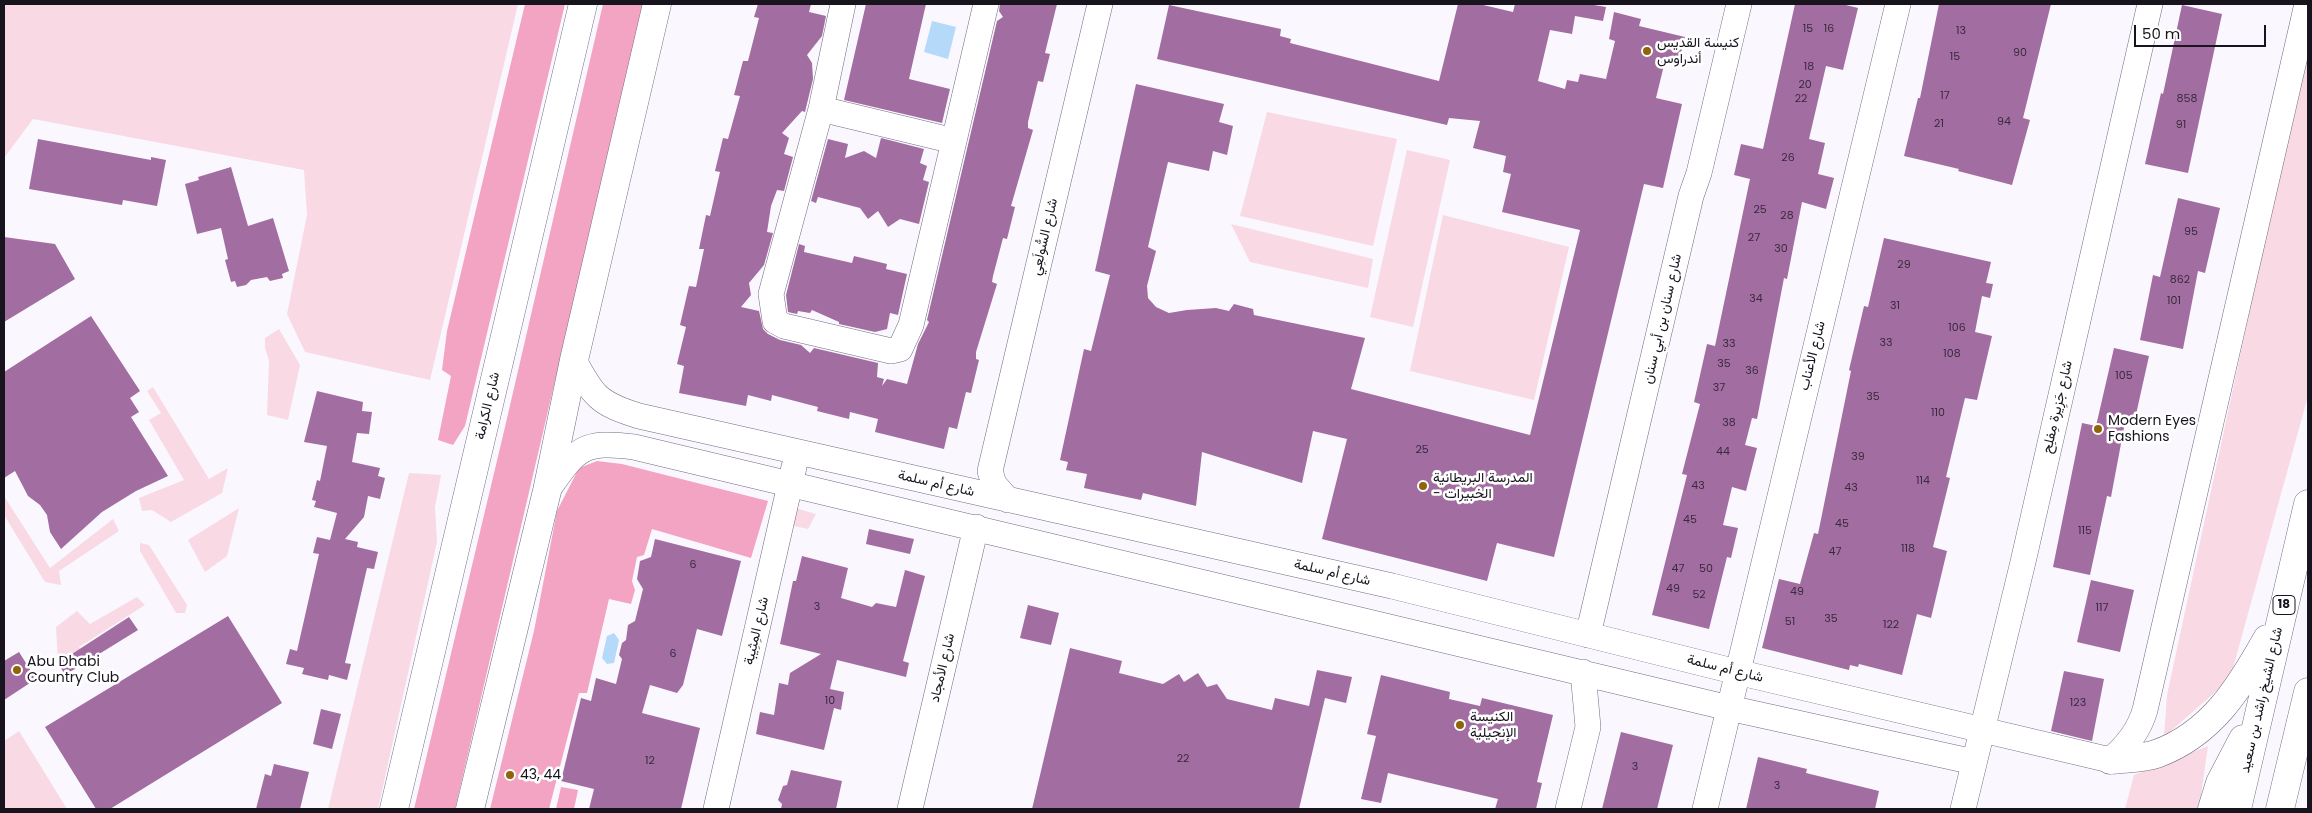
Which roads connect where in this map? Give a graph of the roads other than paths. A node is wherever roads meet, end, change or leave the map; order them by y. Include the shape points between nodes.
1 (583, 4) edge
2 (657, 4) edge
3 (843, 4) edge
4 (986, 4) edge
5 (1100, 4) edge
6 (1739, 4) edge
7 (1898, 4) edge
8 (2150, 4) edge
9 (2307, 4) edge
10 (821, 109) junction
11 (954, 141) junction
12 (574, 360) junction
13 (798, 452) junction
14 (990, 471) junction
15 (790, 484) junction
16 (958, 489) junction
17 (547, 491) junction
18 (1008, 500) junction
19 (2308, 504) edge
20 (976, 527) junction
21 (2282, 612) junction
22 (1588, 635) junction
23 (1583, 672) junction
24 (1737, 672) junction
25 (2308, 692) edge
26 (2260, 707) junction
27 (1729, 708) junction
28 (1981, 729) junction
29 (2110, 760) junction
30 (1974, 762) junction
31 (2284, 803) edge
32 (394, 809) edge
33 (470, 809) edge
34 (716, 809) edge
35 (910, 809) edge
36 (1568, 809) edge
37 (1705, 809) edge
38 (1963, 809) edge
39 (2212, 809) edge
40 (2237, 809) edge

1 - 32 main road, شارع الكرامة
2 - 12 main road
3 - 10 street
4 - 11 street
5 - 14 street, شارع السُّولَعِي
6 - 22 street, شارع سنان بن أبي سنان
7 - 24 street, شارع الأعناب
8 - 28 street, شارع جَزِيرة مِفلِح via 2023,562
9 - 29 street via 2145,710 2141,723 2124,748
10 - 11 street
10 - 11 street via 771,294 775,321 784,326 891,351 900,349 910,325
12 - 13 street, شارع أم سلمة via 586,383 603,402 620,410
12 - 17 main road
13 - 15 street, شارع المِثِيبة
13 - 16 street, شارع أم سلمة
14 - 16 street
14 - 18 street via 994,484
15 - 17 street via 612,444 590,446 570,458
15 - 20 street
15 - 34 street, شارع المِثِيبة
16 - 18 street, شارع أم سلمة
17 - 33 main road
18 - 22 street, شارع أم سلمة via 1392,586
19 - 21 main road, شارع الشيخ راشد بن سعيد / 18
20 - 23 street
20 - 35 street, شارع الأمجاد
21 - 26 main road, شارع الشيخ راشد بن سعيد / 18
21 - 29 main road via 2244,681 2220,712 2200,729 2156,754
22 - 24 street, شارع أم سلمة
23 - 27 street
23 - 36 street via 1588,727
24 - 27 street, شارع الأعناب
24 - 28 street, شارع أم سلمة
25 - 31 main road
26 - 39 main road via 2220,783
26 - 40 main road, شارع الشيخ راشد بن سعيد / 18
27 - 30 street
27 - 37 street, شارع الأعناب
28 - 29 street, شارع أم سلمة
28 - 30 street, شارع جَزِيرة مِفلِح
30 - 38 street, شارع جَزِيرة مِفلِح

